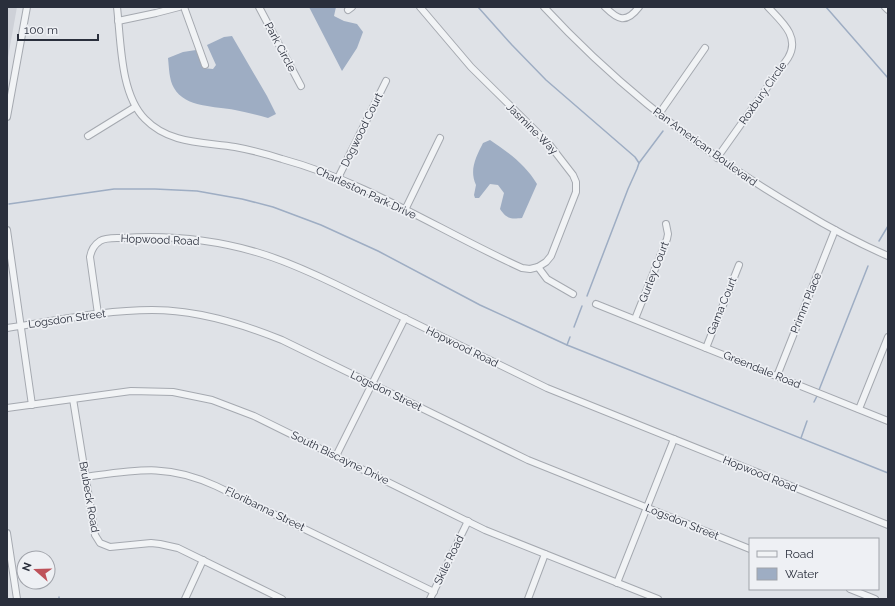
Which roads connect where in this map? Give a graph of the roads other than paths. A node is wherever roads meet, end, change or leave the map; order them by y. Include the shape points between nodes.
1 (27, 7) edge
2 (117, 7) edge
3 (179, 7) edge
4 (184, 7) edge
5 (259, 7) edge
6 (420, 7) edge
7 (544, 7) edge
8 (605, 7) edge
9 (639, 7) edge
10 (768, 7) edge
11 (885, 7) edge
12 (888, 10) edge
13 (118, 21) junction
14 (705, 48) dead end
15 (205, 65) dead end
16 (386, 81) dead end
17 (301, 86) dead end
18 (135, 107) junction
19 (659, 114) junction
20 (7, 117) edge
21 (88, 136) dead end
22 (440, 138) dead end
23 (717, 158) junction
24 (338, 178) junction
25 (404, 210) junction
26 (666, 224) dead end
27 (7, 230) edge
28 (835, 230) junction
29 (888, 256) edge
30 (739, 265) dead end
31 (538, 267) junction
32 (572, 294) dead end
33 (596, 304) dead end
34 (98, 314) junction
35 (405, 318) junction
36 (635, 319) junction
37 (21, 326) junction
38 (7, 328) edge
39 (888, 340) edge
40 (706, 348) junction
41 (777, 376) junction
42 (372, 385) junction
43 (73, 399) junction
44 (32, 405) junction
45 (7, 408) edge
46 (860, 409) junction
47 (888, 421) edge
48 (674, 439) junction
49 (336, 456) junction
50 (85, 477) junction
51 (647, 508) junction
52 (468, 522) junction
53 (888, 525) edge
54 (7, 533) edge
55 (749, 549) edge
56 (545, 554) junction
57 (203, 560) junction
58 (9, 562) edge
59 (617, 583) junction
60 (852, 590) edge
61 (268, 592) junction
62 (434, 592) junction
63 (17, 599) edge
64 (185, 599) edge
65 (265, 599) edge
66 (282, 599) edge
67 (430, 599) edge
68 (528, 599) edge
69 (658, 599) edge
70 (875, 599) edge

1 - 20 street
2 - 13 street, Charleston Park Drive
3 - 13 street
4 - 15 street
5 - 17 street, Park Circle
6 - 31 street, Jasmine Way via 507,104 550,144 574,177 576,192 555,246 548,260
7 - 19 street, Pan American Boulevard via 585,49
8 - 9 street via 620,19 628,17
10 - 23 street, Roxbury Circle via 790,34 792,50
11 - 12 street
13 - 18 street, Charleston Park Drive via 126,83
14 - 19 street
16 - 24 street, Dogwood Court
18 - 21 street
18 - 24 street, Charleston Park Drive via 152,125 173,138 261,153
19 - 23 street, Pan American Boulevard
22 - 25 street
23 - 28 street, Pan American Boulevard via 759,186
24 - 25 street, Charleston Park Drive
25 - 31 street, Charleston Park Drive via 522,268
26 - 36 street, Gurley Court via 666,242
27 - 37 street
28 - 29 street, Pan American Boulevard
28 - 41 street, Primm Place
30 - 40 street, Gama Court
31 - 32 street via 547,280
33 - 36 street
34 - 35 street, Hopwood Road via 91,261 93,248 100,241 107,239 145,237 202,241 262,254 303,269
34 - 37 street, Logsdon Street
34 - 42 street, Logsdon Street via 140,310 192,313 218,318 282,340
35 - 42 street
35 - 48 street, Hopwood Road via 547,388
36 - 40 street, Greendale Road
37 - 38 street, Logsdon Street
37 - 44 street
39 - 46 street
40 - 41 street, Greendale Road
41 - 46 street, Greendale Road
42 - 49 street
42 - 51 street, Logsdon Street via 528,460
43 - 44 street, South Biscayne Drive
43 - 49 street, South Biscayne Drive via 143,391 173,392 202,397 240,410
43 - 50 street, Brubeck Road
44 - 45 street, South Biscayne Drive
46 - 47 street, Greendale Road
48 - 51 street
48 - 53 street, Hopwood Road
49 - 52 street, South Biscayne Drive
50 - 57 street, Brubeck Road via 94,535 100,543 110,547 142,543 160,544 178,548
50 - 62 street, Floribanna Street via 151,469 197,477
51 - 55 street, Logsdon Street
51 - 59 street
52 - 56 street, South Biscayne Drive
52 - 62 street, Skile Road
54 - 58 street
56 - 59 street, South Biscayne Drive
56 - 68 street
57 - 61 street, Brubeck Road
57 - 64 street
58 - 63 street
59 - 69 street, South Biscayne Drive
60 - 70 street
61 - 65 street
61 - 66 street, Brubeck Road
62 - 67 street, Skile Road

